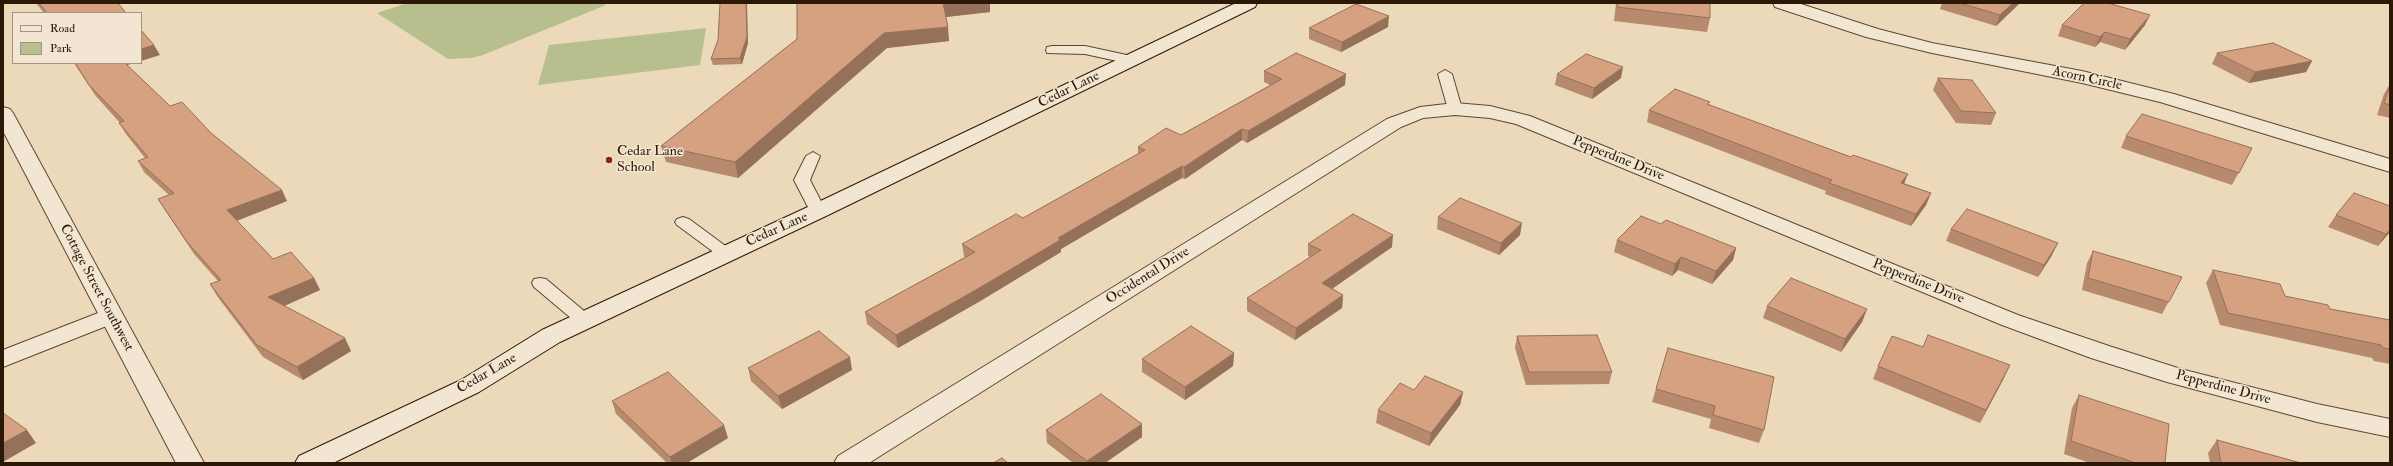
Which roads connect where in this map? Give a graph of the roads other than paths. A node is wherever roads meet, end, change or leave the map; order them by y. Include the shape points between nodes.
1 (1249, 3) edge
2 (1781, 3) edge
3 (1052, 50) dead end
4 (1131, 60) junction
5 (1445, 74) dead end
6 (1455, 109) junction
7 (3, 113) edge
8 (813, 156) dead end
9 (2390, 166) edge
10 (818, 211) junction
11 (683, 222) dead end
12 (725, 253) junction
13 (540, 283) dead end
14 (111, 316) junction
15 (584, 320) junction
16 (3, 359) edge
17 (2390, 428) edge
18 (190, 463) edge
19 (309, 463) edge
20 (848, 463) edge

1 - 4 street, Cedar Lane
2 - 9 street, Acorn Circle via 1872,33 1932,48 2082,77 2161,96
3 - 4 lane via 1085,50
4 - 10 street, Cedar Lane
5 - 6 lane
6 - 17 street, Pepperdine Drive via 1490,112 1524,120 2010,320 2100,352 2176,376 2317,413
6 - 20 street, Occidental Drive via 1420,113 1394,123
7 - 14 street, Cottage Street Southwest
8 - 10 lane via 802,180
10 - 12 street, Cedar Lane
11 - 12 lane
12 - 15 street, Cedar Lane
13 - 15 lane
14 - 16 street
14 - 18 street, Cottage Street Southwest
15 - 19 street, Cedar Lane via 551,336 470,386

